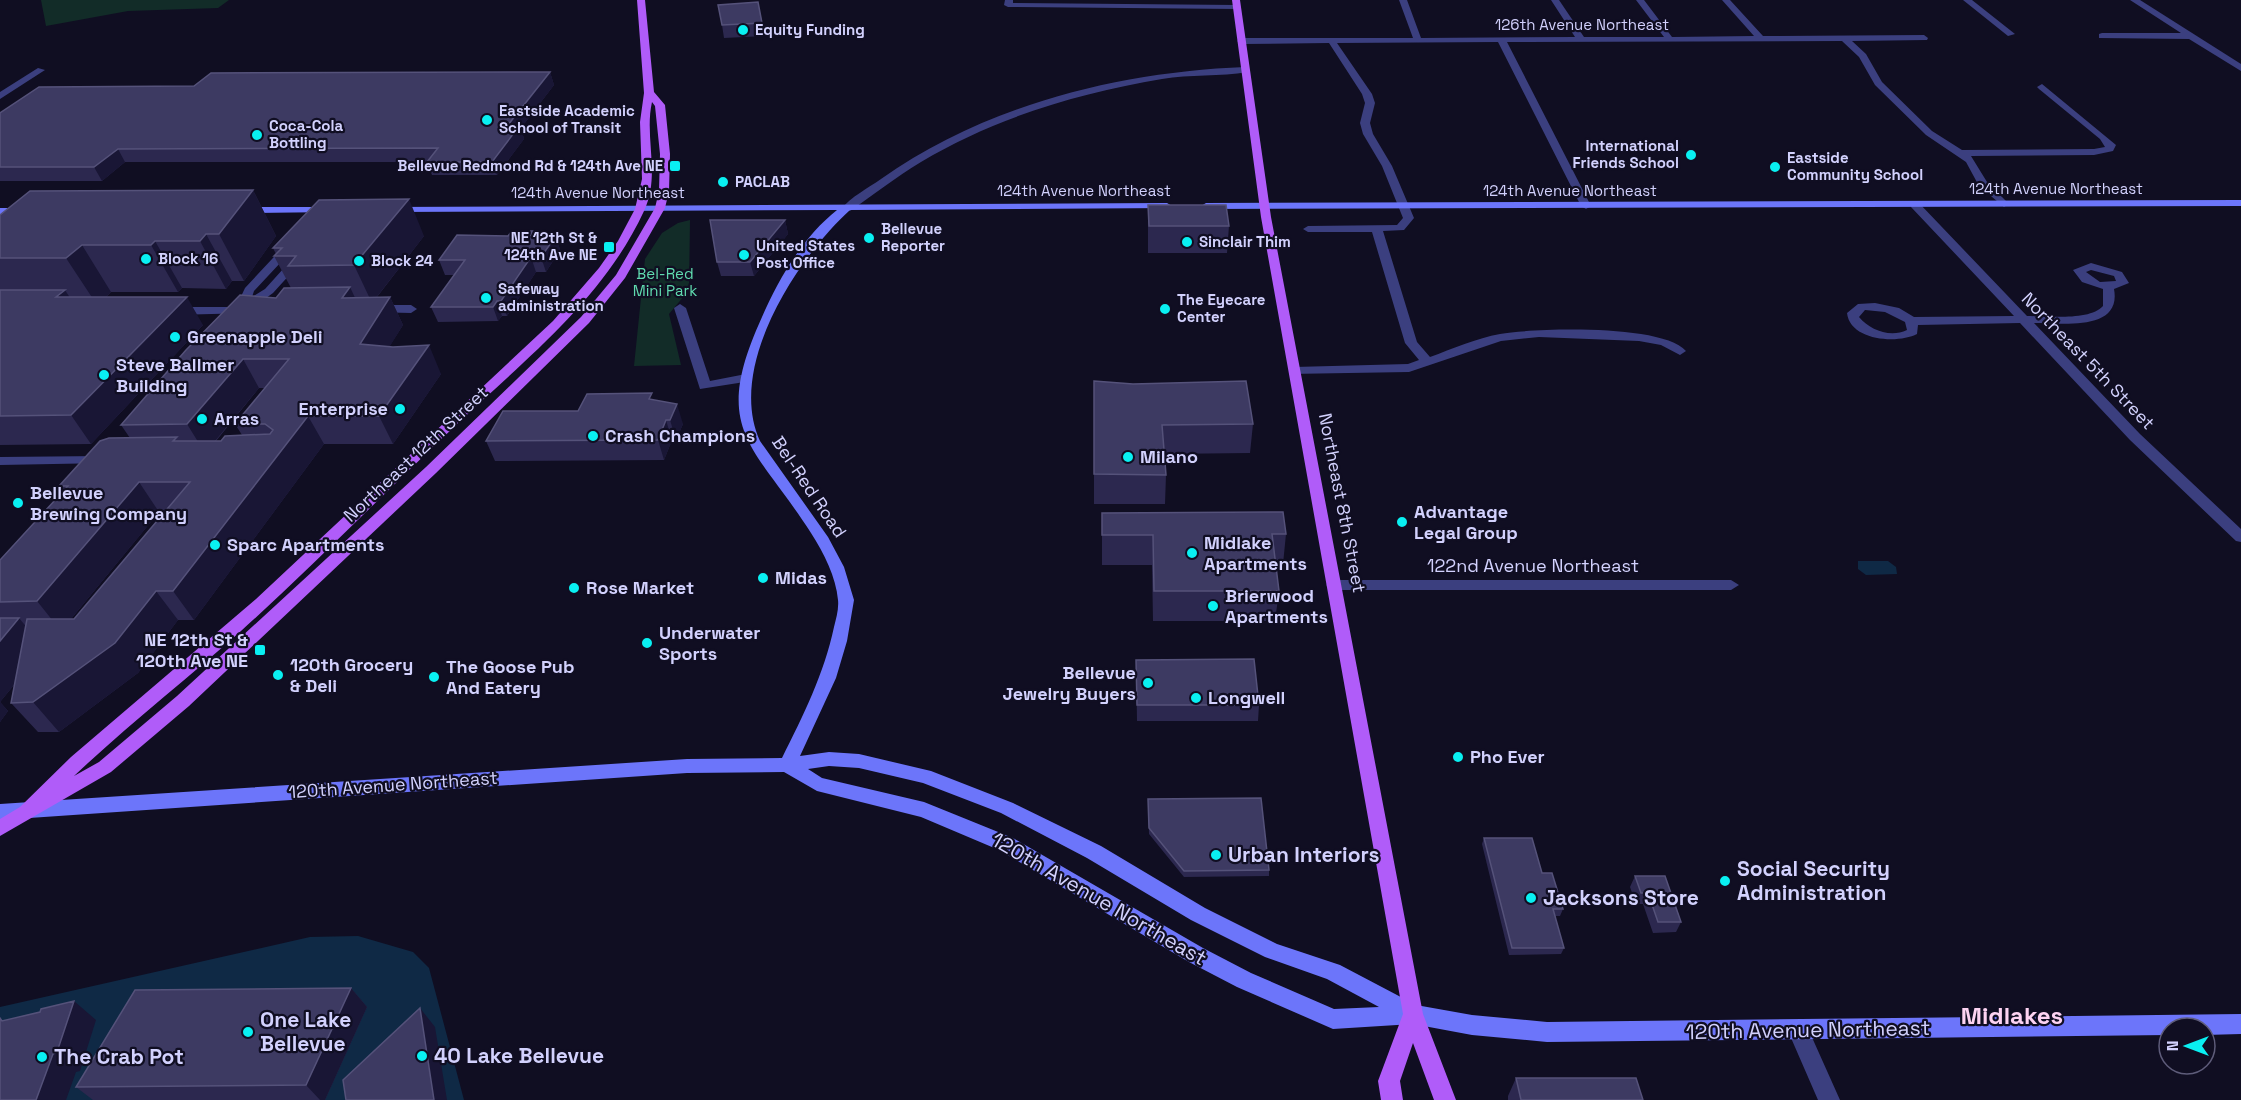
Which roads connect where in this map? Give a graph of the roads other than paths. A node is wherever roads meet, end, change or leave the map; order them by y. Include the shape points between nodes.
1 (640, 0) edge
2 (1403, 0) edge
3 (1555, 0) edge
4 (1640, 0) edge
5 (1726, 0) edge
6 (1967, 0) edge
7 (2134, 0) edge
8 (1008, 3) edge
9 (1236, 4) edge
10 (2011, 34) dead end
11 (2102, 36) dead end
12 (2190, 36) junction
13 (1580, 38) junction
14 (1669, 38) junction
15 (1760, 38) junction
16 (1844, 38) junction
17 (1924, 38) dead end
18 (1501, 39) junction
19 (1331, 40) junction
20 (1418, 40) junction
21 (1241, 41) junction
22 (2241, 68) edge
23 (41, 70) dead end
24 (1245, 70) junction
25 (2042, 87) dead end
26 (649, 93) junction
27 (0, 96) edge
28 (1963, 153) junction
29 (2241, 203) edge
30 (1915, 204) junction
31 (2004, 204) junction
32 (1264, 206) junction
33 (1404, 206) junction
34 (1586, 206) junction
35 (640, 208) junction
36 (660, 208) junction
37 (846, 209) junction
38 (227, 210) edge
39 (340, 210) junction
40 (380, 210) edge
41 (0, 211) edge
42 (40, 211) edge
43 (313, 222) edge
44 (330, 222) edge
45 (1308, 229) dead end
46 (1377, 229) junction
47 (295, 241) edge
48 (307, 249) edge
49 (2108, 286) dead end
50 (680, 308) dead end
51 (261, 309) edge
52 (364, 309) edge
53 (411, 309) dead end
54 (241, 310) junction
55 (157, 311) edge
56 (231, 321) edge
57 (1911, 321) dead end
58 (2025, 322) junction
59 (1680, 351) dead end
60 (1427, 362) junction
61 (1294, 371) junction
62 (746, 378) junction
63 (0, 461) edge
64 (89, 476) edge
65 (2241, 537) edge
66 (1334, 585) junction
67 (1731, 585) dead end
68 (787, 765) junction
69 (28, 810) junction
70 (0, 812) edge
71 (0, 828) edge
72 (1413, 1014) junction
73 (2241, 1024) edge
74 (1799, 1031) junction
75 (1392, 1100) edge
76 (1445, 1100) edge
77 (1829, 1100) edge

1 - 26 main road
2 - 20 street
3 - 13 street
4 - 14 street
5 - 15 street
6 - 10 street
7 - 12 street
8 - 9 street
9 - 21 main road, Northeast 8th Street
11 - 12 street
12 - 22 street
13 - 14 street, 126th Avenue Northeast
13 - 18 street, 126th Avenue Northeast
14 - 15 street, 126th Avenue Northeast
15 - 16 street, 126th Avenue Northeast
16 - 17 street, 126th Avenue Northeast
16 - 28 street via 1863,56 1878,83 1929,133
18 - 20 street, 126th Avenue Northeast
18 - 34 street
19 - 20 street, 126th Avenue Northeast
19 - 21 street, 126th Avenue Northeast
19 - 33 street via 1367,94 1368,134
21 - 24 main road, Northeast 8th Street
23 - 27 street
24 - 32 main road, Northeast 8th Street
24 - 37 street via 1213,70 1125,84 1036,107 929,153
25 - 28 street via 2103,137 2111,145 2109,149
26 - 35 main road via 644,108 649,176
26 - 36 main road via 660,105 665,154
28 - 31 street via 1983,184
29 - 31 street, 124th Avenue Northeast
30 - 31 street, 124th Avenue Northeast
30 - 34 street, 124th Avenue Northeast
30 - 58 street, Northeast 5th Street
32 - 33 street, 124th Avenue Northeast
32 - 37 street, 124th Avenue Northeast
32 - 61 main road, Northeast 8th Street
33 - 34 street, 124th Avenue Northeast
33 - 46 street via 1409,218 1406,225
35 - 36 street, 124th Avenue Northeast
35 - 40 street, 124th Avenue Northeast
35 - 69 main road, Northeast 12th Street via 613,258 572,308 277,589 78,759
36 - 37 street, 124th Avenue Northeast
36 - 69 main road, Northeast 12th Street via 632,258 598,305 536,370 183,701 105,767
37 - 62 street, Bel-Red Road via 830,219 779,291
38 - 39 street
39 - 43 street
39 - 44 street
41 - 42 street
45 - 46 street
46 - 60 street via 1411,343
47 - 54 street via 249,290
48 - 54 street via 269,291
49 - 58 street via 2111,301 2102,314 2070,321
50 - 62 street via 705,386
51 - 54 street
52 - 53 street
54 - 55 street
54 - 56 street
57 - 58 street
58 - 65 street, Northeast 5th Street via 2136,438
59 - 60 street via 1665,342 1639,337 1539,333 1499,338
60 - 61 street via 1393,369
61 - 66 main road, Northeast 8th Street
62 - 68 street, Bel-Red Road via 745,416 750,432 831,554 846,601 835,660
63 - 64 street via 111,458
66 - 67 street, 122nd Avenue Northeast
66 - 72 main road, Northeast 8th Street
68 - 69 street, 120th Avenue Northeast via 675,767
68 - 72 street, 120th Avenue Northeast via 828,759 859,761 926,776 969,791 1094,852 1237,935 1333,972
68 - 72 street, 120th Avenue Northeast via 817,784 924,810 974,829 1244,980 1333,1018
69 - 70 street, 120th Avenue Northeast
69 - 71 main road, Northeast 12th Street
72 - 74 street, 120th Avenue Northeast via 1472,1025 1547,1032
72 - 75 main road via 1389,1081
72 - 76 main road, Northeast 8th Street
73 - 74 street, 120th Avenue Northeast
74 - 77 street

